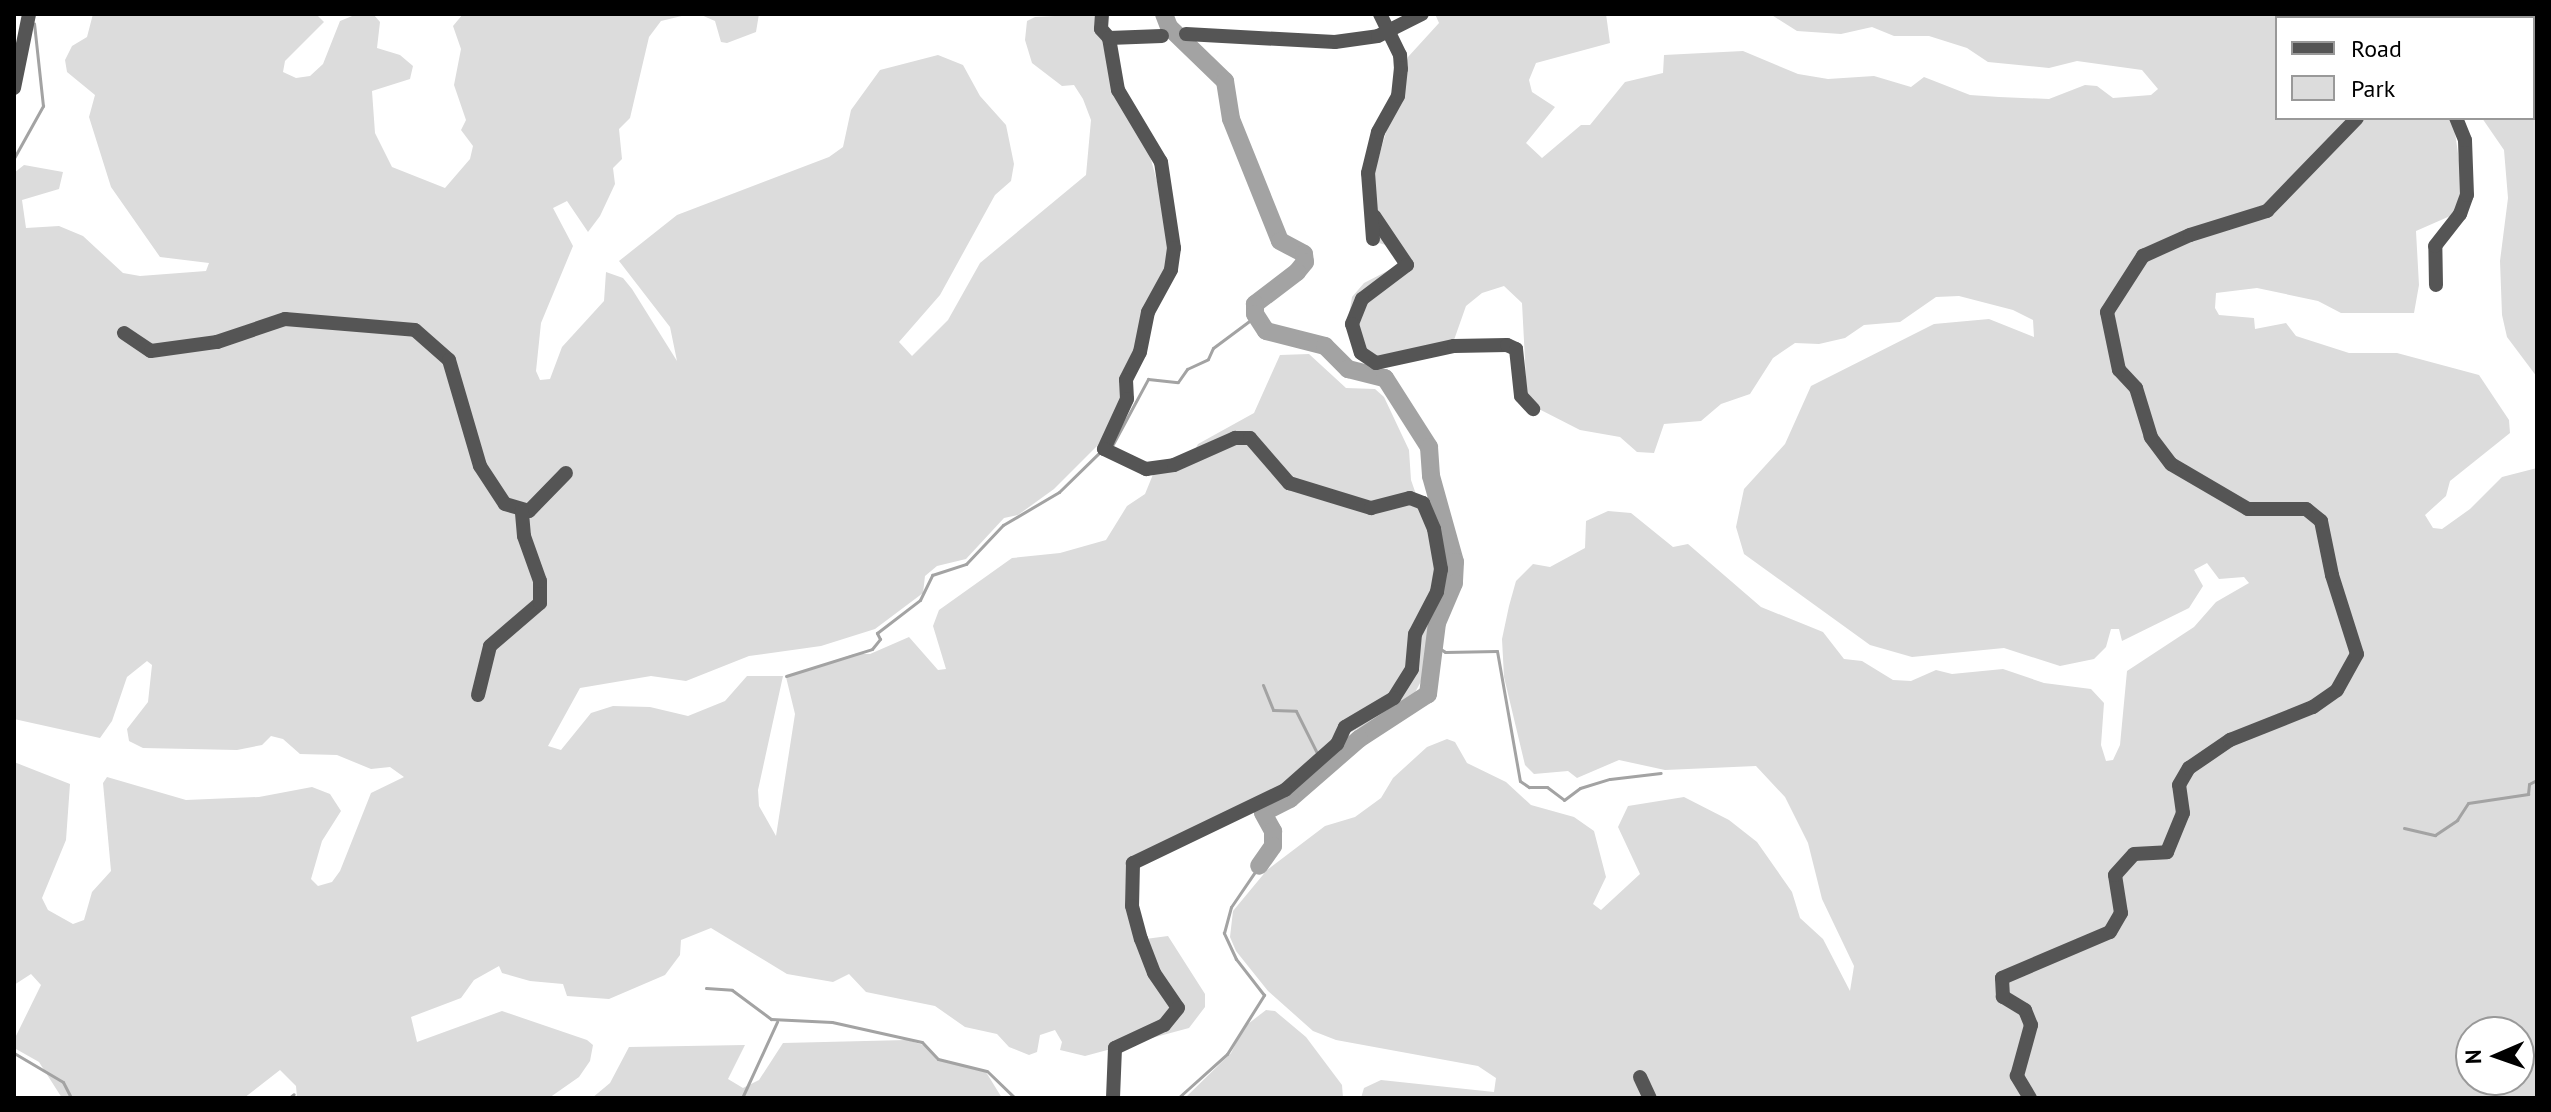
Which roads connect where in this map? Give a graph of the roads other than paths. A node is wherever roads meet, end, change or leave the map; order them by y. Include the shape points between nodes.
1 (29, 14) edge
2 (1102, 14) edge
3 (1380, 14) edge
4 (1422, 14) edge
5 (1389, 32) junction
6 (1186, 34) dead end
7 (1162, 36) dead end
8 (1109, 38) junction
9 (14, 88) edge
10 (2355, 120) edge
11 (2457, 120) edge
12 (1374, 216) junction
13 (1373, 239) dead end
14 (2436, 285) dead end
15 (124, 333) dead end
16 (1533, 409) dead end
17 (566, 473) dead end
18 (522, 511) junction
19 (478, 695) dead end
20 (1640, 1077) dead end
21 (2026, 1097) edge
22 (1113, 1098) edge
23 (1650, 1098) edge

1 - 9 street
2 - 8 street via 1101,29
3 - 5 street
4 - 5 street
5 - 6 street via 1335,42
5 - 12 street via 1401,69 1398,96 1378,132 1370,162
7 - 8 street
8 - 22 street via 1118,90 1161,162 1174,248 1171,270 1148,312 1140,352 1126,380 1127,399 1104,449 1146,469 1174,465 1235,438 1250,438 1289,483 1371,508 1410,498 1423,503 1441,569 1437,592 1415,634 1412,669 1394,698 1345,727 1337,744 1285,790 1133,863 1132,906 1141,939 1154,973 1178,1008 1164,1025 1115,1048
10 - 21 street via 2267,211 2143,256 2107,312 2119,370 2136,388 2151,437 2171,464 2248,509 2306,509 2321,521 2357,654 2337,690 2313,707 2230,740 2189,768 2179,785 2183,813 2167,852 2134,854 2115,875 2121,913 2110,932 2002,978 2003,997 2025,1010 2031,1025 2018,1065
11 - 14 street via 2465,140 2467,195 2460,214 2435,246
12 - 13 street
12 - 16 street via 1407,265 1362,299 1352,324 1361,353 1376,363 1454,346 1507,345 1516,349 1521,396
15 - 18 street via 151,351 217,342 285,319 415,330 449,360 484,475 505,504
17 - 18 street via 551,494
18 - 19 street via 524,536 540,581 540,603 490,646
20 - 23 street

